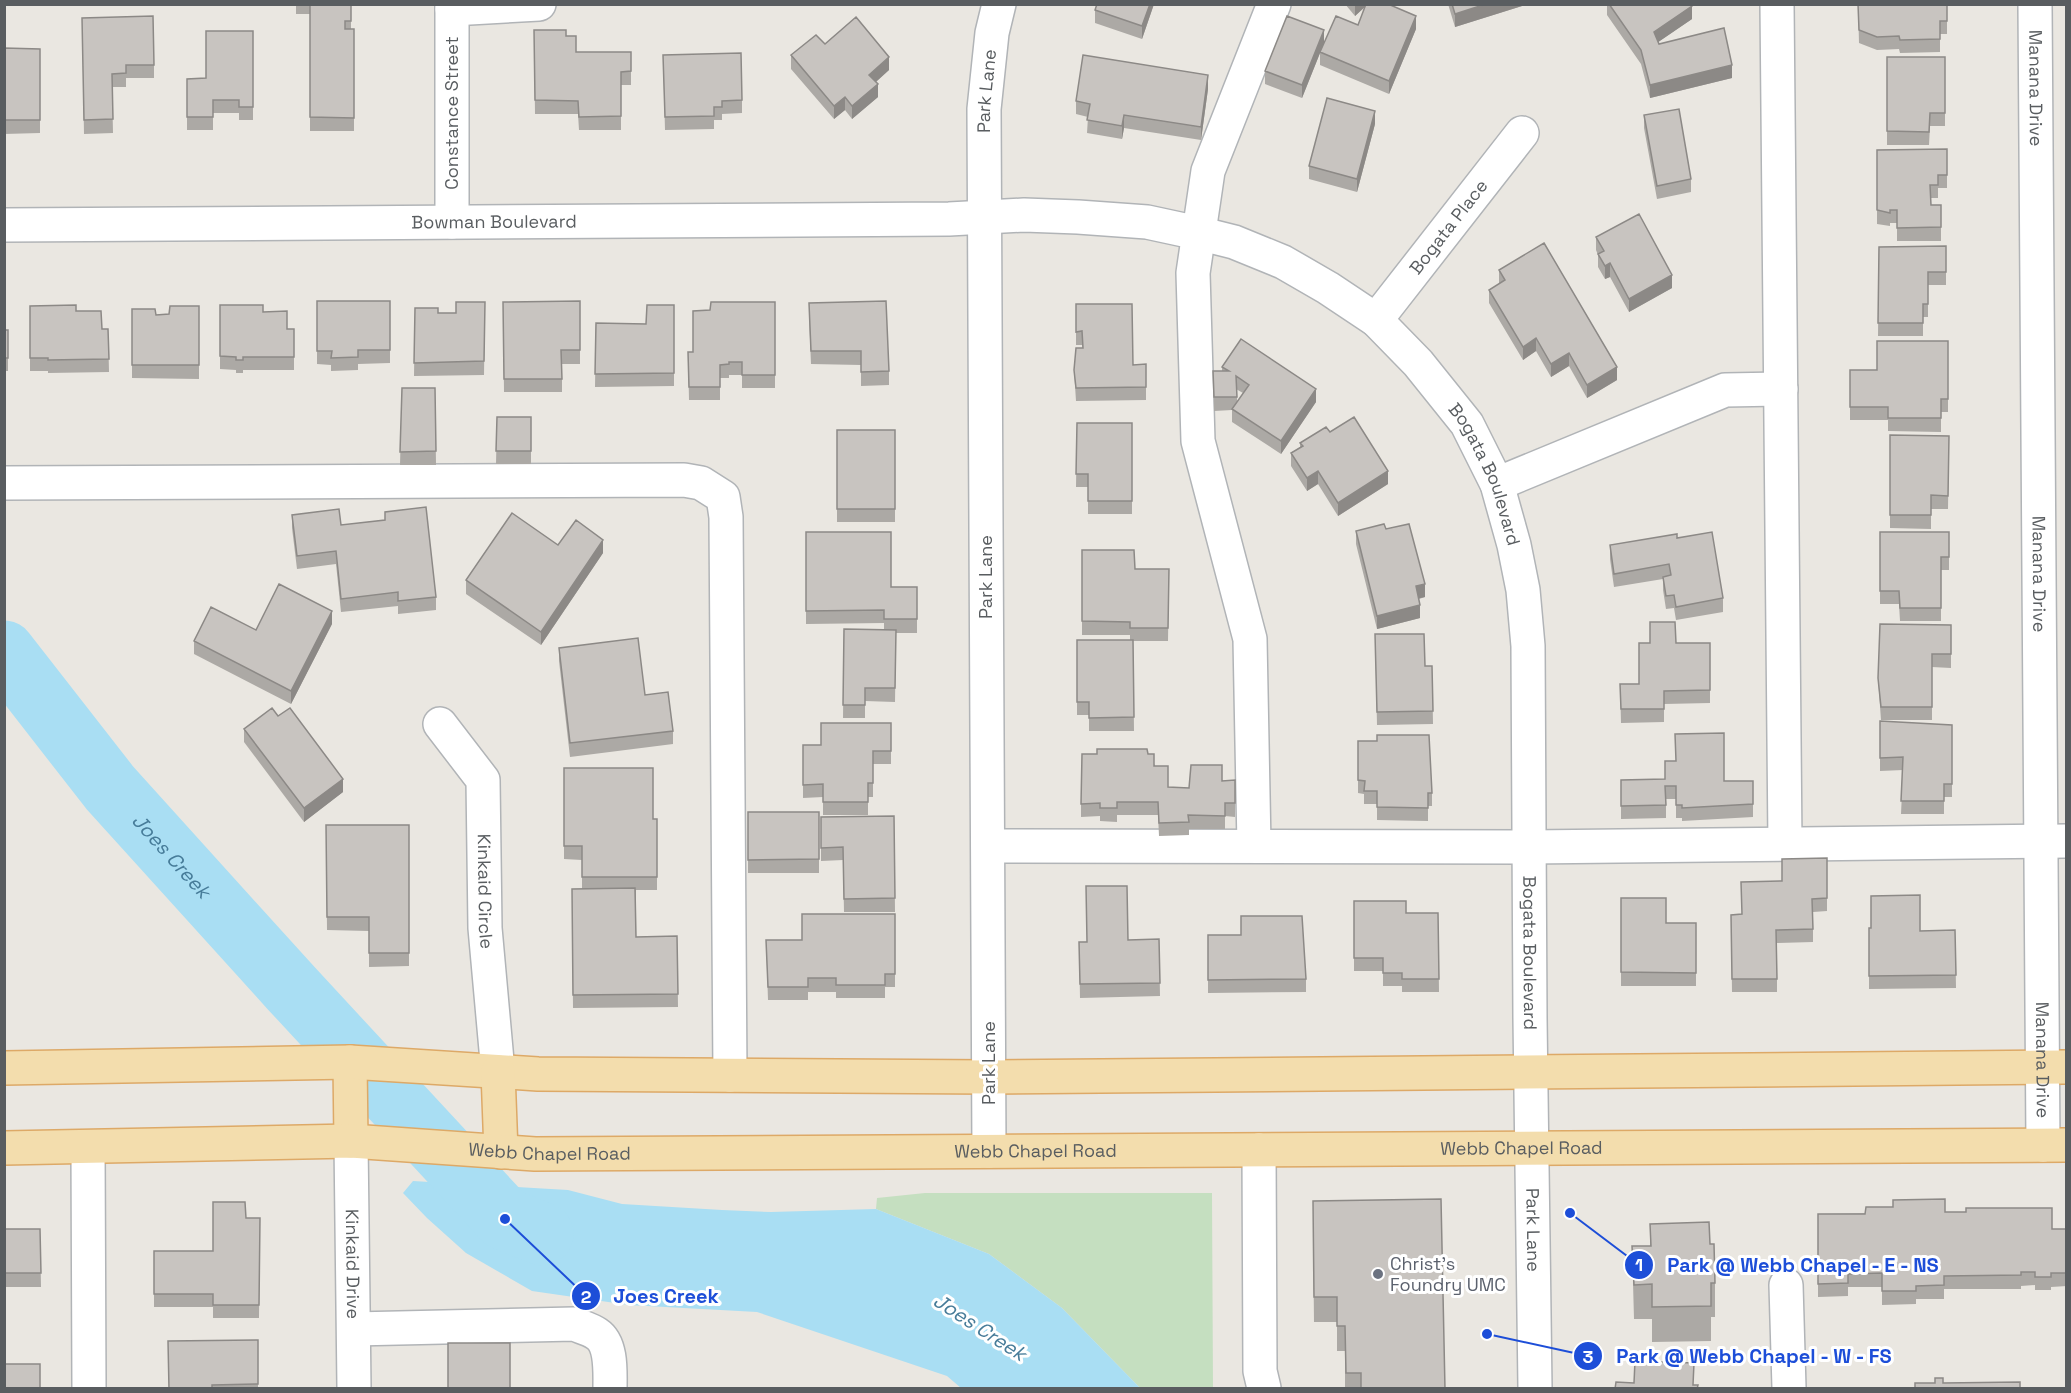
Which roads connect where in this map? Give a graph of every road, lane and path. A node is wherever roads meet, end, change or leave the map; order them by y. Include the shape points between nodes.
1 (538, 4) edge
2 (999, 4) edge
3 (1274, 4) edge
4 (1777, 4) edge
5 (2035, 4) edge
6 (452, 7) edge
7 (1522, 133) dead end
8 (984, 216) junction
9 (452, 222) junction
10 (4, 225) edge
11 (1198, 232) junction
12 (1376, 320) junction
13 (1781, 389) junction
14 (4, 483) edge
15 (1497, 484) junction
16 (440, 724) dead end
17 (2053, 842) edge
18 (1785, 844) junction
19 (988, 846) junction
20 (1254, 846) junction
21 (1529, 848) junction
22 (350, 1062) junction
23 (2054, 1067) edge
24 (4, 1068) edge
25 (498, 1072) junction
26 (1530, 1073) junction
27 (730, 1075) junction
28 (990, 1077) junction
29 (351, 1141) junction
30 (2055, 1145) edge
31 (88, 1147) junction
32 (4, 1148) edge
33 (1531, 1148) junction
34 (1259, 1150) junction
35 (988, 1151) junction
36 (501, 1152) junction
37 (1786, 1285) dead end
38 (354, 1329) junction
39 (89, 1389) edge
40 (354, 1389) edge
41 (610, 1389) edge
42 (1264, 1389) edge
43 (1535, 1389) edge
44 (1789, 1389) edge

1 - 6 street
2 - 8 street, Park Lane via 984,109
3 - 11 street via 1208,171
4 - 13 street
5 - 17 street, Manana Drive
6 - 9 street, Constance Street
7 - 12 street, Bogata Place
8 - 9 street, Bowman Boulevard
8 - 11 street, Bogata Boulevard via 1147,222
8 - 19 street, Park Lane
9 - 10 street, Bowman Boulevard
11 - 12 street, Bogata Boulevard via 1282,262
11 - 20 street via 1193,273 1198,441 1250,639
12 - 15 street, Bogata Boulevard via 1418,363 1467,424
13 - 15 street via 1725,390
13 - 18 street
14 - 27 street via 684,480 701,483 723,497
15 - 21 street, Bogata Boulevard via 1523,590 1528,646
16 - 25 street, Kinkaid Circle via 483,780 485,928
17 - 18 street
17 - 23 street, Manana Drive
18 - 21 street
19 - 20 street
19 - 28 street, Park Lane
20 - 21 street
21 - 26 street, Bogata Boulevard
22 - 24 main road
22 - 25 main road
22 - 29 main road
23 - 26 main road
23 - 30 street, Manana Drive
25 - 27 main road
25 - 36 main road
26 - 28 main road
26 - 33 street, Park Lane
27 - 28 main road
28 - 35 street, Park Lane
29 - 31 main road, Webb Chapel Road
29 - 36 main road, Webb Chapel Road
29 - 38 street, Kinkaid Drive
30 - 33 main road, Webb Chapel Road
31 - 32 main road, Webb Chapel Road
31 - 39 street
33 - 34 main road, Webb Chapel Road
33 - 43 street, Park Lane
34 - 35 main road, Webb Chapel Road
34 - 42 street via 1260,1371
35 - 36 main road, Webb Chapel Road
37 - 44 street
38 - 40 street, Kinkaid Drive
38 - 41 street via 574,1324 598,1334 606,1347

